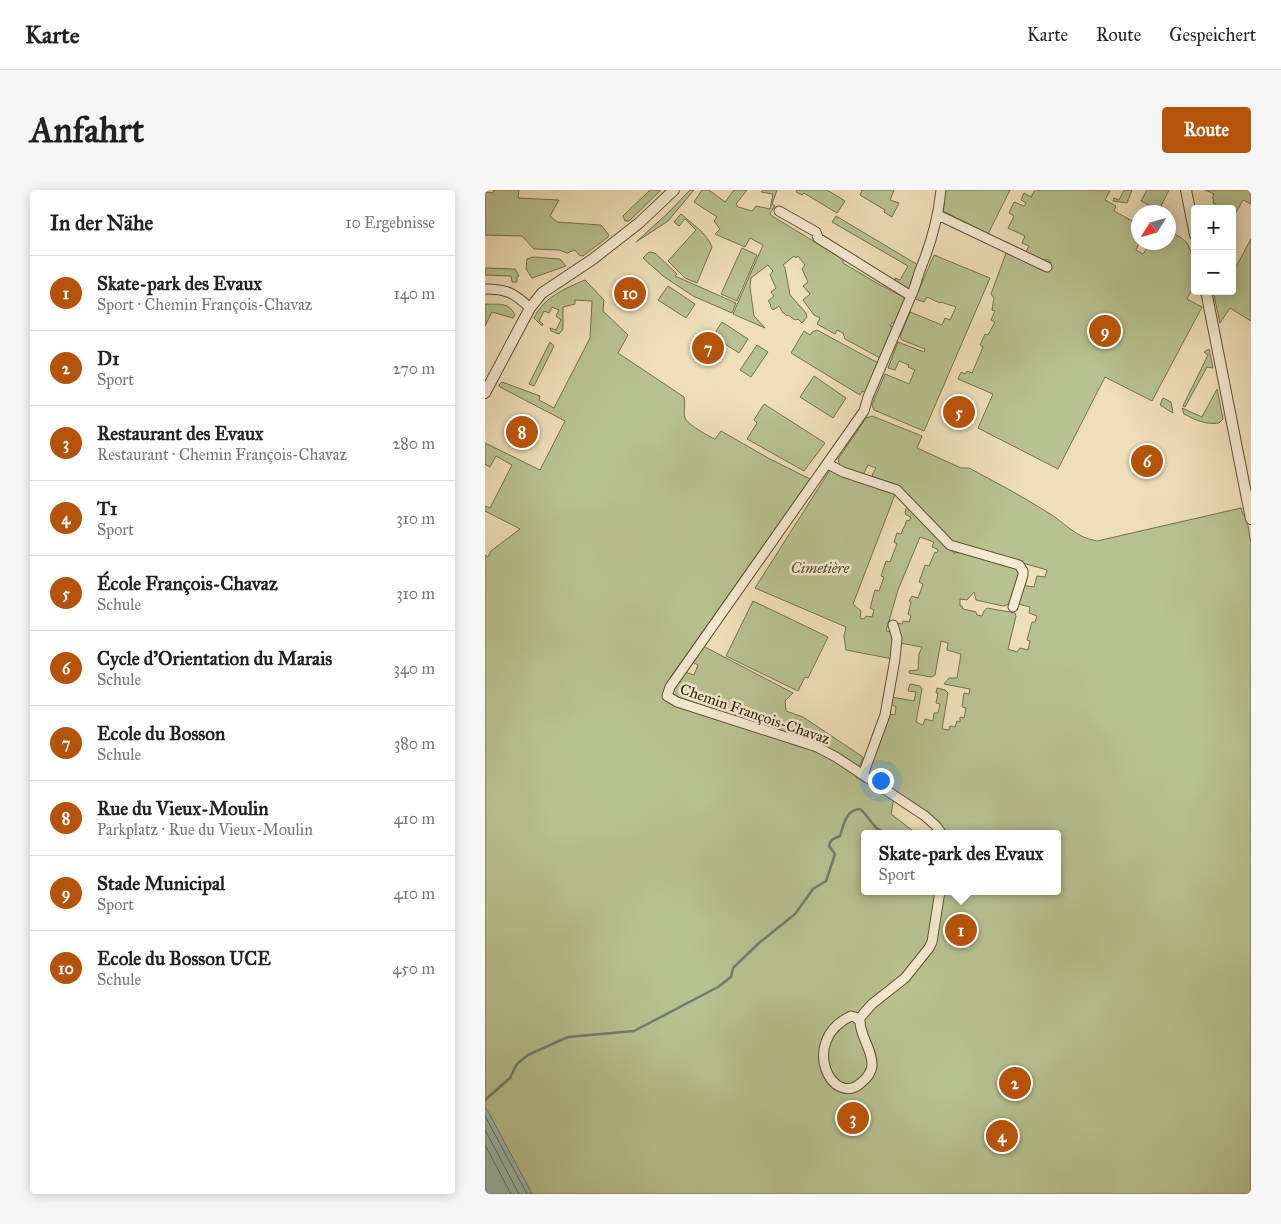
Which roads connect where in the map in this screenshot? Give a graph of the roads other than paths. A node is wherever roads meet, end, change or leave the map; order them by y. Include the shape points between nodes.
1 (674, 190) edge
2 (941, 190) edge
3 (1186, 190) edge
4 (779, 211) dead end
5 (937, 215) junction
6 (1191, 215) edge
7 (1047, 268) dead end
8 (485, 290) edge
9 (1207, 295) edge
10 (911, 296) junction
11 (530, 308) junction
12 (485, 393) edge
13 (828, 464) junction
14 (1251, 519) edge
15 (1013, 607) dead end
16 (893, 625) dead end
17 (863, 775) junction
18 (939, 830) edge
19 (939, 895) edge
20 (859, 1019) junction

1 - 11 street via 619,239 542,292
2 - 5 street, Chemin François-Chavaz
3 - 6 street
4 - 10 street
5 - 7 street
5 - 10 street, Chemin François-Chavaz via 930,247
8 - 11 street via 500,289 512,293
9 - 14 street
10 - 13 street, Chemin François-Chavaz via 864,411
11 - 12 street
13 - 15 street via 897,490 951,545 1019,565 1023,575
13 - 17 street, Chemin François-Chavaz via 670,687 667,696 817,747
16 - 17 street via 897,638 885,715
17 - 18 street, Chemin François-Chavaz via 925,816
19 - 20 street via 929,948 905,978 872,1004
20 - 20 street via 872,1065 869,1074 855,1087 839,1086 829,1078 823,1065 823,1049 828,1036 843,1020 851,1016

